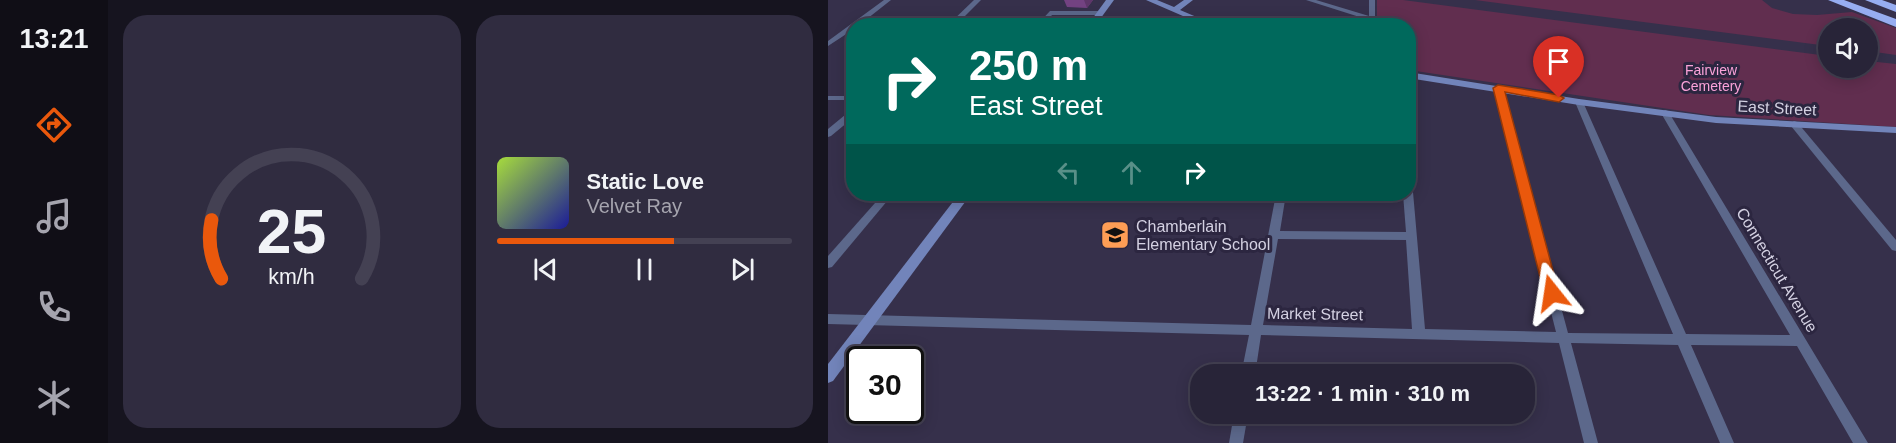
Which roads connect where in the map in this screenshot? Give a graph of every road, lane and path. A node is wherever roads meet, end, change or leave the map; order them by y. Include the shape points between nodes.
1 (888, 0) edge
2 (978, 0) edge
3 (1110, 0) edge
4 (1150, 0) edge
5 (1189, 0) edge
6 (1309, 0) edge
7 (1372, 0) edge
8 (1834, 0) edge
9 (1871, 0) edge
10 (1896, 9) edge
11 (1175, 10) junction
12 (1100, 13) junction
13 (863, 18) edge
14 (959, 18) edge
15 (1046, 18) edge
16 (1097, 18) edge
17 (1194, 18) edge
18 (1361, 18) edge
19 (1372, 18) edge
20 (1896, 23) edge
21 (846, 31) edge
22 (828, 44) edge
23 (1416, 76) edge
24 (1498, 88) junction
25 (828, 98) edge
26 (846, 98) edge
27 (1579, 102) junction
28 (1665, 113) junction
29 (846, 119) edge
30 (1794, 124) junction
31 (1896, 130) edge
32 (828, 134) edge
33 (882, 201) edge
34 (960, 201) edge
35 (1280, 201) edge
36 (1409, 201) edge
37 (1274, 235) junction
38 (1411, 236) junction
39 (1896, 247) edge
40 (828, 264) edge
41 (828, 319) edge
42 (870, 321) junction
43 (1256, 330) junction
44 (1419, 333) junction
45 (1563, 338) junction
46 (1683, 339) junction
47 (1801, 341) junction
48 (1250, 364) edge
49 (828, 376) edge
50 (1239, 424) edge
51 (1236, 443) edge
52 (1591, 443) edge
53 (1727, 443) edge
54 (1861, 443) edge

1 - 13 street
2 - 14 street
3 - 12 street
4 - 11 street
5 - 11 street
6 - 18 street
7 - 19 street
8 - 20 highway
9 - 10 highway
11 - 17 street
12 - 15 street via 1050,13
12 - 16 street
21 - 22 street
23 - 24 street, East Street
24 - 27 street, East Street
24 - 45 street
25 - 26 street
27 - 28 street, East Street
27 - 46 street
28 - 30 street, East Street
28 - 47 street, Connecticut Avenue
29 - 32 street
30 - 31 street, East Street
30 - 39 street
33 - 40 street
34 - 42 street
35 - 37 street
36 - 38 street
37 - 38 street
37 - 43 street
38 - 44 street
41 - 42 street, Market Street
42 - 43 street, Market Street
42 - 49 street
43 - 44 street, Market Street
43 - 48 street
44 - 45 street, Market Street
45 - 46 street, Market Street
45 - 52 street
46 - 47 street, Market Street
46 - 53 street
47 - 54 street, Connecticut Avenue
50 - 51 street

